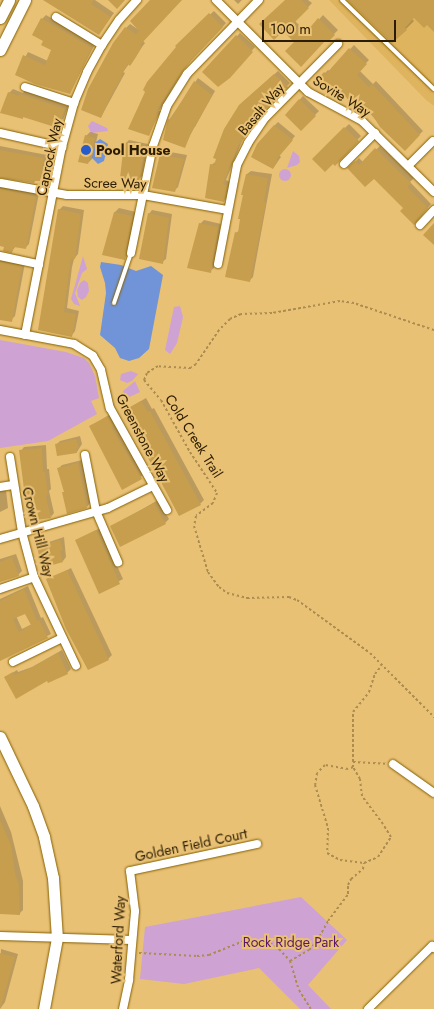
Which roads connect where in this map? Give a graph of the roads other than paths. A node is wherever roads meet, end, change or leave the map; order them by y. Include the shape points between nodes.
1 (9, 0) edge
2 (26, 0) edge
3 (137, 0) edge
4 (216, 0) edge
5 (260, 0) edge
6 (342, 0) edge
7 (56, 17) dead end
8 (0, 18) edge
9 (238, 22) junction
10 (338, 44) dead end
11 (102, 45) junction
12 (0, 50) edge
13 (299, 83) junction
14 (25, 87) dead end
15 (434, 89) edge
16 (74, 103) junction
17 (0, 133) edge
18 (374, 133) junction
19 (433, 141) edge
20 (62, 147) junction
21 (344, 164) dead end
22 (408, 166) junction
23 (1, 183) dead end
24 (54, 192) junction
25 (434, 192) edge
26 (143, 194) junction
27 (227, 210) junction
28 (434, 210) edge
29 (420, 224) dead end
30 (131, 253) joint
31 (0, 256) edge
32 (39, 264) junction
33 (218, 264) dead end
34 (114, 303) dead end
35 (0, 330) edge
36 (25, 335) junction
37 (85, 455) dead end
38 (10, 457) dead end
39 (13, 485) junction
40 (153, 486) junction
41 (0, 487) edge
42 (167, 510) dead end
43 (96, 511) junction
44 (22, 532) junction
45 (0, 539) edge
46 (118, 562) dead end
47 (34, 577) junction
48 (0, 589) edge
49 (62, 638) junction
50 (13, 662) dead end
51 (76, 666) dead end
52 (0, 737) edge
53 (393, 764) road end
54 (434, 793) edge
55 (257, 844) dead end
56 (130, 872) joint
57 (0, 936) edge
58 (57, 938) junction
59 (132, 940) junction
60 (433, 947) edge
61 (44, 1009) edge
62 (124, 1009) edge
63 (368, 1009) edge

1 - 8 main road
2 - 12 main road
3 - 11 street, Caprock Way
4 - 9 street, Sovite Way
5 - 9 street
6 - 15 lane
7 - 11 street
9 - 13 street, Sovite Way
9 - 26 street via 187,74 172,96 157,132
10 - 13 street, Basalt Way
11 - 16 street, Caprock Way
13 - 18 street, Sovite Way via 316,98 356,116
13 - 27 street, Basalt Way via 265,118 248,143 238,165
14 - 16 street
16 - 20 street, Caprock Way
17 - 20 street
18 - 21 street
18 - 22 street, Sovite Way
19 - 22 street
20 - 24 street, Caprock Way
22 - 25 street, Sovite Way
23 - 24 street, Scree Way
24 - 26 street, Scree Way via 74,195
24 - 32 street, Caprock Way
26 - 27 street, Scree Way
26 - 30 street
27 - 33 street, Basalt Way
28 - 29 street
30 - 34 lane
31 - 32 street
32 - 36 street, Caprock Way
35 - 36 street, Greenstone Way
36 - 40 street, Greenstone Way via 74,344 93,356 101,370 110,408
37 - 43 street
38 - 39 street, Crown Hill Way
39 - 41 street
39 - 44 street, Crown Hill Way
40 - 42 street, Greenstone Way
40 - 43 street
43 - 44 street
43 - 46 street
44 - 45 street
44 - 47 street, Crown Hill Way
47 - 48 street
47 - 49 street, Crown Hill Way
49 - 50 street
49 - 51 street, Crown Hill Way
52 - 58 main road via 44,837 53,878
53 - 54 street
55 - 56 street, Golden Field Court
56 - 59 street, Waterford Way via 134,897
57 - 58 street
58 - 59 street
58 - 61 main road
59 - 62 street, Waterford Way
60 - 63 street

